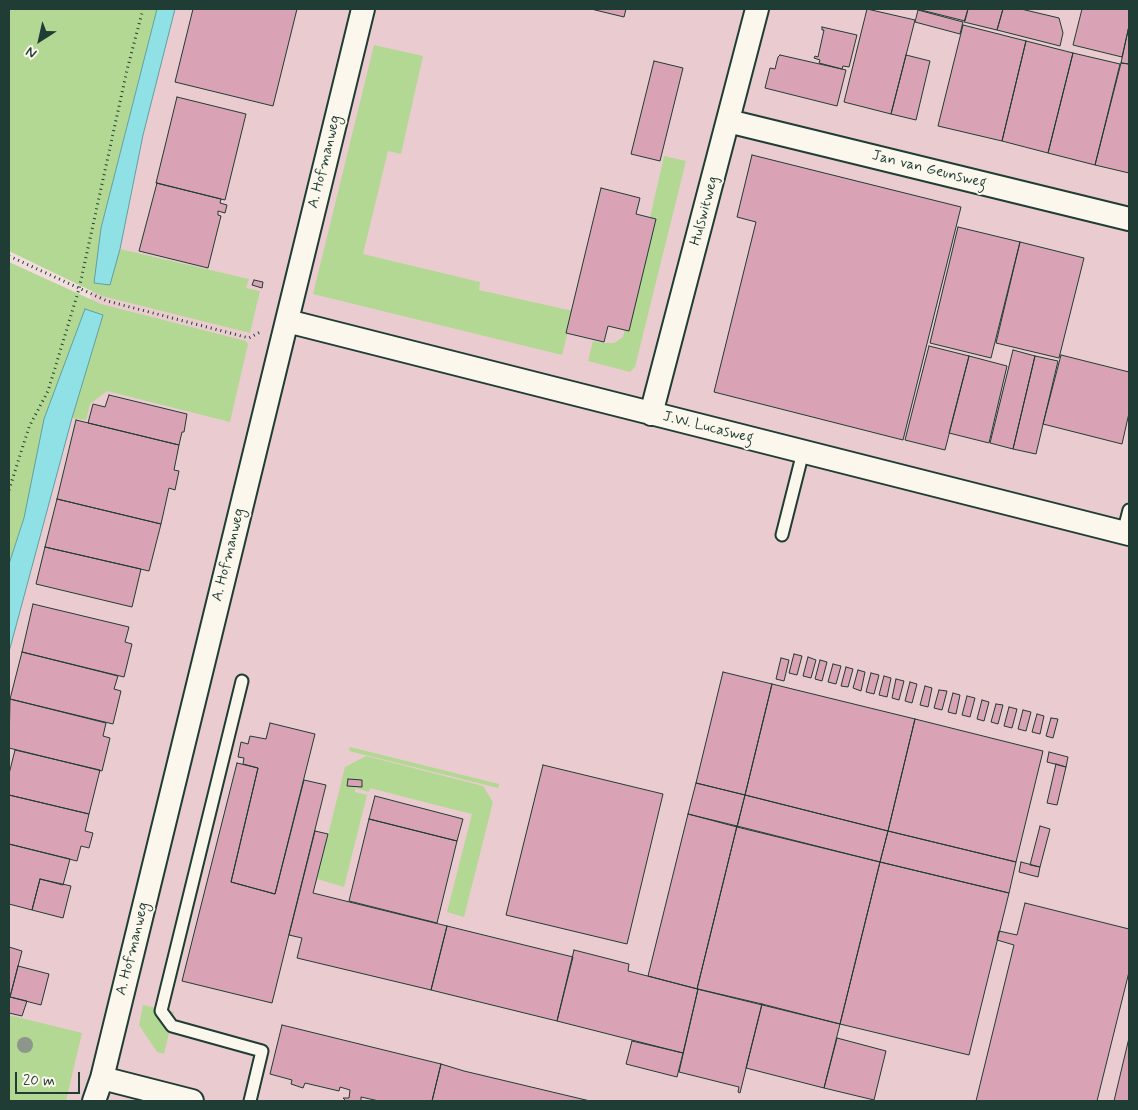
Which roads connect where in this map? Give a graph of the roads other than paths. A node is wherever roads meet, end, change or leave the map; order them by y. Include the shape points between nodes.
1 (363, 9) edge
2 (757, 9) edge
3 (728, 121) junction
4 (1129, 219) edge
5 (286, 321) junction
6 (651, 414) junction
7 (803, 452) junction
8 (1129, 510) edge
9 (1126, 533) edge
10 (782, 535) dead end
11 (242, 681) dead end
12 (102, 1078) junction
13 (94, 1101) edge
14 (192, 1101) edge
15 (250, 1101) edge

1 - 5 street, A. Hofmanweg
2 - 3 street, Hulswitweg
3 - 4 street, Jan van Geunsweg
3 - 6 street, Hulswitweg
5 - 6 street, J.W. Lucasweg
5 - 12 street, A. Hofmanweg
6 - 7 street, J.W. Lucasweg
7 - 9 street, J.W. Lucasweg
7 - 10 lane
8 - 9 lane
11 - 15 lane via 162,1011 172,1026 262,1051
12 - 13 street, A. Hofmanweg
12 - 14 street

